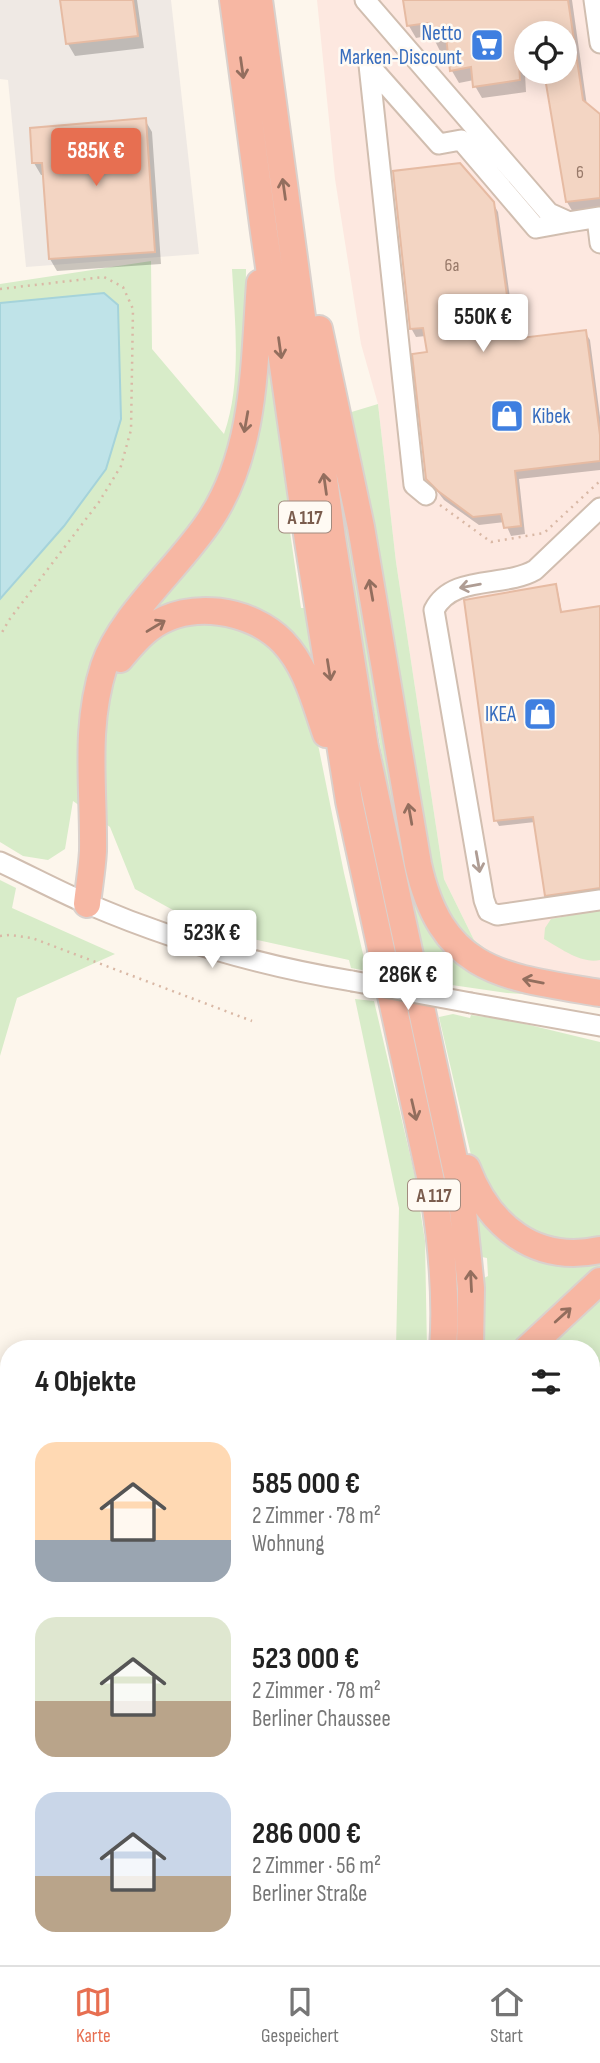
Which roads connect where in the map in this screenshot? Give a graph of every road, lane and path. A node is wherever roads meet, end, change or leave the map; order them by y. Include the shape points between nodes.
1 (233, 0) edge
2 (259, 0) edge
3 (365, 0) edge
4 (594, 0) edge
5 (600, 43) edge
6 (598, 218) edge
7 (569, 222) junction
8 (264, 232) junction
9 (600, 243) edge
10 (293, 256) junction
11 (0, 289) edge
12 (600, 481) edge
13 (426, 495) joint
14 (600, 508) edge
15 (0, 636) edge
16 (96, 695) junction
17 (349, 801) junction
18 (0, 862) edge
19 (600, 900) edge
20 (87, 904) junction
21 (0, 936) edge
22 (600, 993) edge
23 (252, 1021) dead end
24 (600, 1026) edge
25 (438, 1091) junction
26 (600, 1250) edge
27 (600, 1282) edge
28 (443, 1340) edge
29 (470, 1340) edge
30 (537, 1340) edge

1 -> 8 highway, A 117
10 -> 2 highway, A 117
3 - 7 street via 549,213
4 - 5 street
6 - 7 street
6 - 9 street
7 - 13 street via 536,228 461,141 439,144 369,65 414,485
8 -> 16 highway via 240,454 204,528 119,636
8 -> 17 highway, A 117
22 -> 10 highway via 526,980 489,968 454,944 433,914 418,864 361,527 320,332
25 -> 10 highway, A 117 via 365,747
11 - 15 path via 104,277 123,287 133,309 131,430 121,466
12 - 13 path via 544,533 491,542
14 -> 19 street via 524,577 455,589 439,600 434,610 488,911 497,915
16 -> 17 highway via 150,627 194,611 247,617 283,642 303,673
16 - 20 highway via 90,731 93,848
17 -> 28 highway, A 117 via 434,1195 444,1287
18 - 20 street
20 - 24 street, bridge via 277,967
21 - 23 path via 32,938
25 - 26 highway via 471,1179 500,1223 551,1251
29 -> 25 highway, A 117 via 468,1240
30 -> 27 highway

